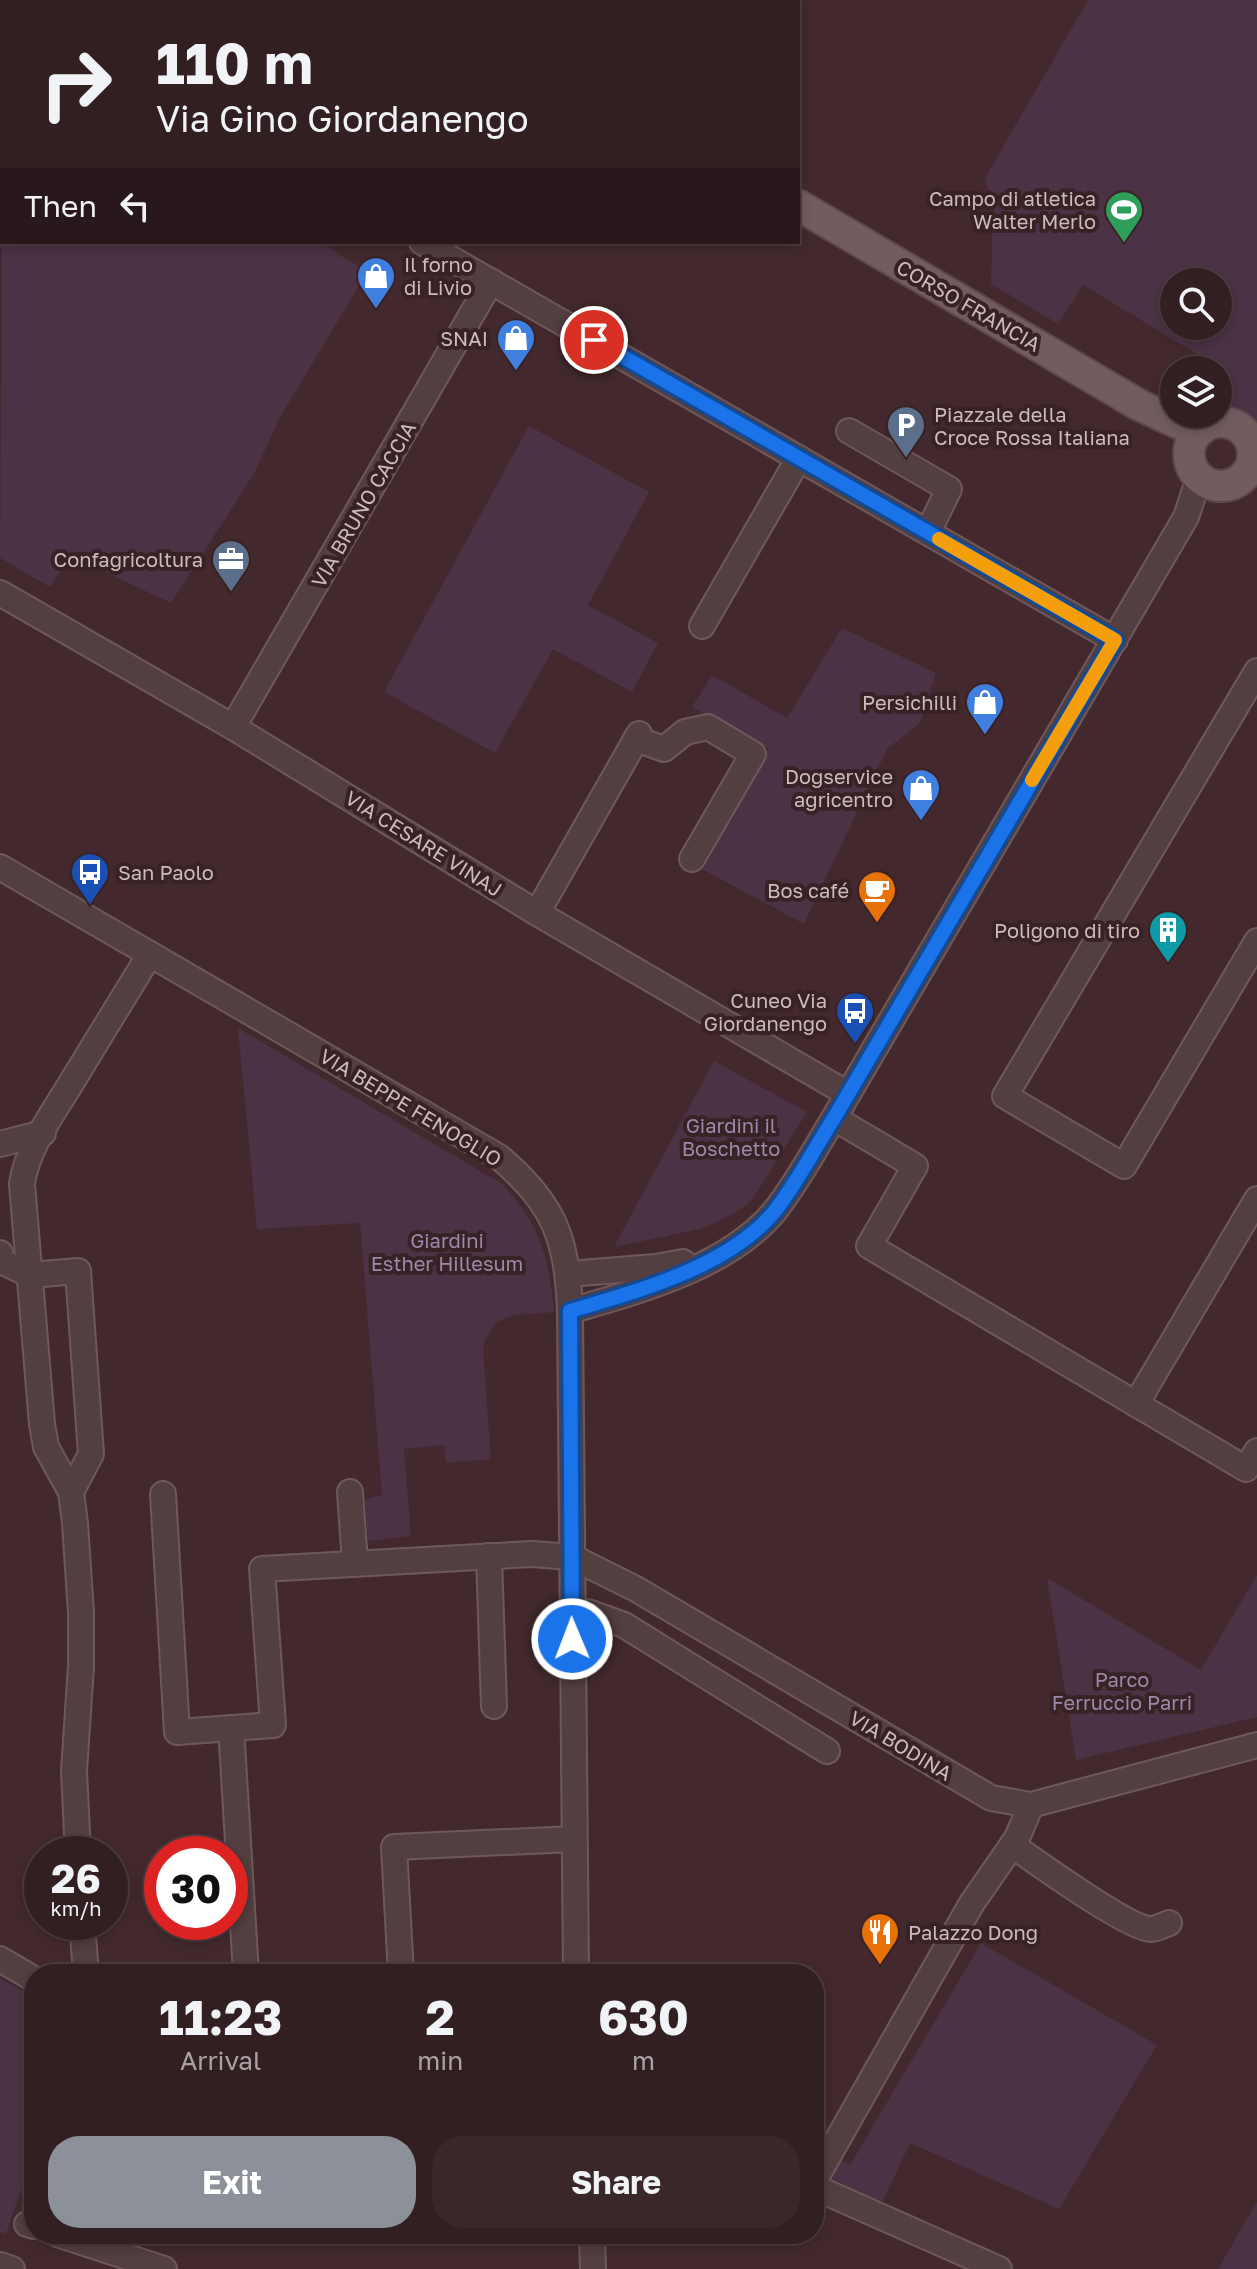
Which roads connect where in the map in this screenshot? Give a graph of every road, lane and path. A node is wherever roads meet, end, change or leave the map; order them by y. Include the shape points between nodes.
1 (800, 206) edge
2 (426, 244) edge
3 (491, 281) junction
4 (849, 431) dead end
5 (799, 458) junction
6 (1232, 461) edge
7 (928, 532) junction
8 (0, 593) edge
9 (702, 626) dead end
10 (1115, 640) junction
11 (1257, 671) edge
12 (233, 727) junction
13 (692, 859) dead end
14 (0, 867) edge
15 (537, 913) junction
16 (1257, 941) edge
17 (150, 954) junction
18 (848, 1094) junction
19 (834, 1118) junction
20 (43, 1133) junction
21 (0, 1144) edge
22 (1257, 1199) edge
23 (0, 1253) edge
24 (721, 1254) junction
25 (568, 1274) junction
26 (30, 1275) junction
27 (570, 1311) junction
28 (1136, 1404) junction
29 (1257, 1451) edge
30 (71, 1492) junction
31 (350, 1492) dead end
32 (163, 1494) dead end
33 (489, 1556) junction
34 (572, 1557) junction
35 (355, 1563) junction
36 (572, 1612) junction
37 (494, 1706) dead end
38 (232, 1743) dead end
39 (1257, 1745) edge
40 (827, 1751) dead end
41 (1031, 1805) junction
42 (77, 1836) edge
43 (574, 1839) junction
44 (1012, 1845) junction
45 (1169, 1923) dead end
46 (83, 1940) edge
47 (0, 1959) edge
48 (85, 1964) edge
49 (245, 1964) edge
50 (400, 1964) edge
51 (576, 1964) edge
52 (24, 1973) edge
53 (824, 2166) edge
54 (824, 2189) edge
55 (88, 2244) edge
56 (592, 2244) edge
57 (0, 2265) edge
58 (993, 2268) edge
59 (12, 2269) edge
60 (164, 2269) edge
61 (593, 2269) edge

1 - 6 main road, CORSO FRANCIA via 1178,423
2 - 3 street
3 - 5 street
3 - 12 street, VIA BRUNO CACCIA
4 - 7 street via 949,489
5 - 7 street
5 - 9 street
6 - 10 street via 1186,517
7 - 10 street
8 - 12 street, VIA CESARE VINAJ
10 - 18 street
11 - 16 street via 1005,1096 1124,1166
12 - 15 street, VIA CESARE VINAJ
13 - 15 street via 753,754 708,727 685,732 664,749 638,736
14 - 17 street, VIA BEPPE FENOGLIO
15 - 18 street, VIA CESARE VINAJ
17 - 20 street
17 - 25 street, VIA BEPPE FENOGLIO via 499,1157 521,1176 555,1221
18 - 19 street
19 - 24 street via 772,1214
19 - 28 street via 915,1166 869,1246
20 - 21 street
20 - 26 street via 22,1184
22 - 28 street
23 - 26 street via 1,1261
24 - 25 street via 656,1267
24 - 27 street via 676,1276
25 - 27 street, VIA BEPPE FENOGLIO
26 - 30 street via 46,1447
26 - 30 street via 78,1271 91,1454
27 - 34 street, VIA BEPPE FENOGLIO
28 - 29 street via 1246,1469
30 - 42 street via 81,1613 74,1771
31 - 35 street
32 - 35 street via 177,1732 273,1725 262,1569
33 - 34 street
33 - 35 street
33 - 37 street
34 - 36 street, VIA BEPPE FENOGLIO
34 - 41 street, VIA BODINA via 636,1589 991,1798
36 - 40 street via 624,1625
36 - 43 street, VIA BEPPE FENOGLIO
38 - 49 street
39 - 41 street, VIA BODINA
41 - 44 street
43 - 50 street via 394,1847
43 - 51 street, VIA BEPPE FENOGLIO
44 - 45 street via 1138,1924 1151,1929
44 - 53 street via 972,1903
46 - 48 street
47 - 52 street
54 - 58 street
55 - 60 street
56 - 61 street
57 - 59 street

